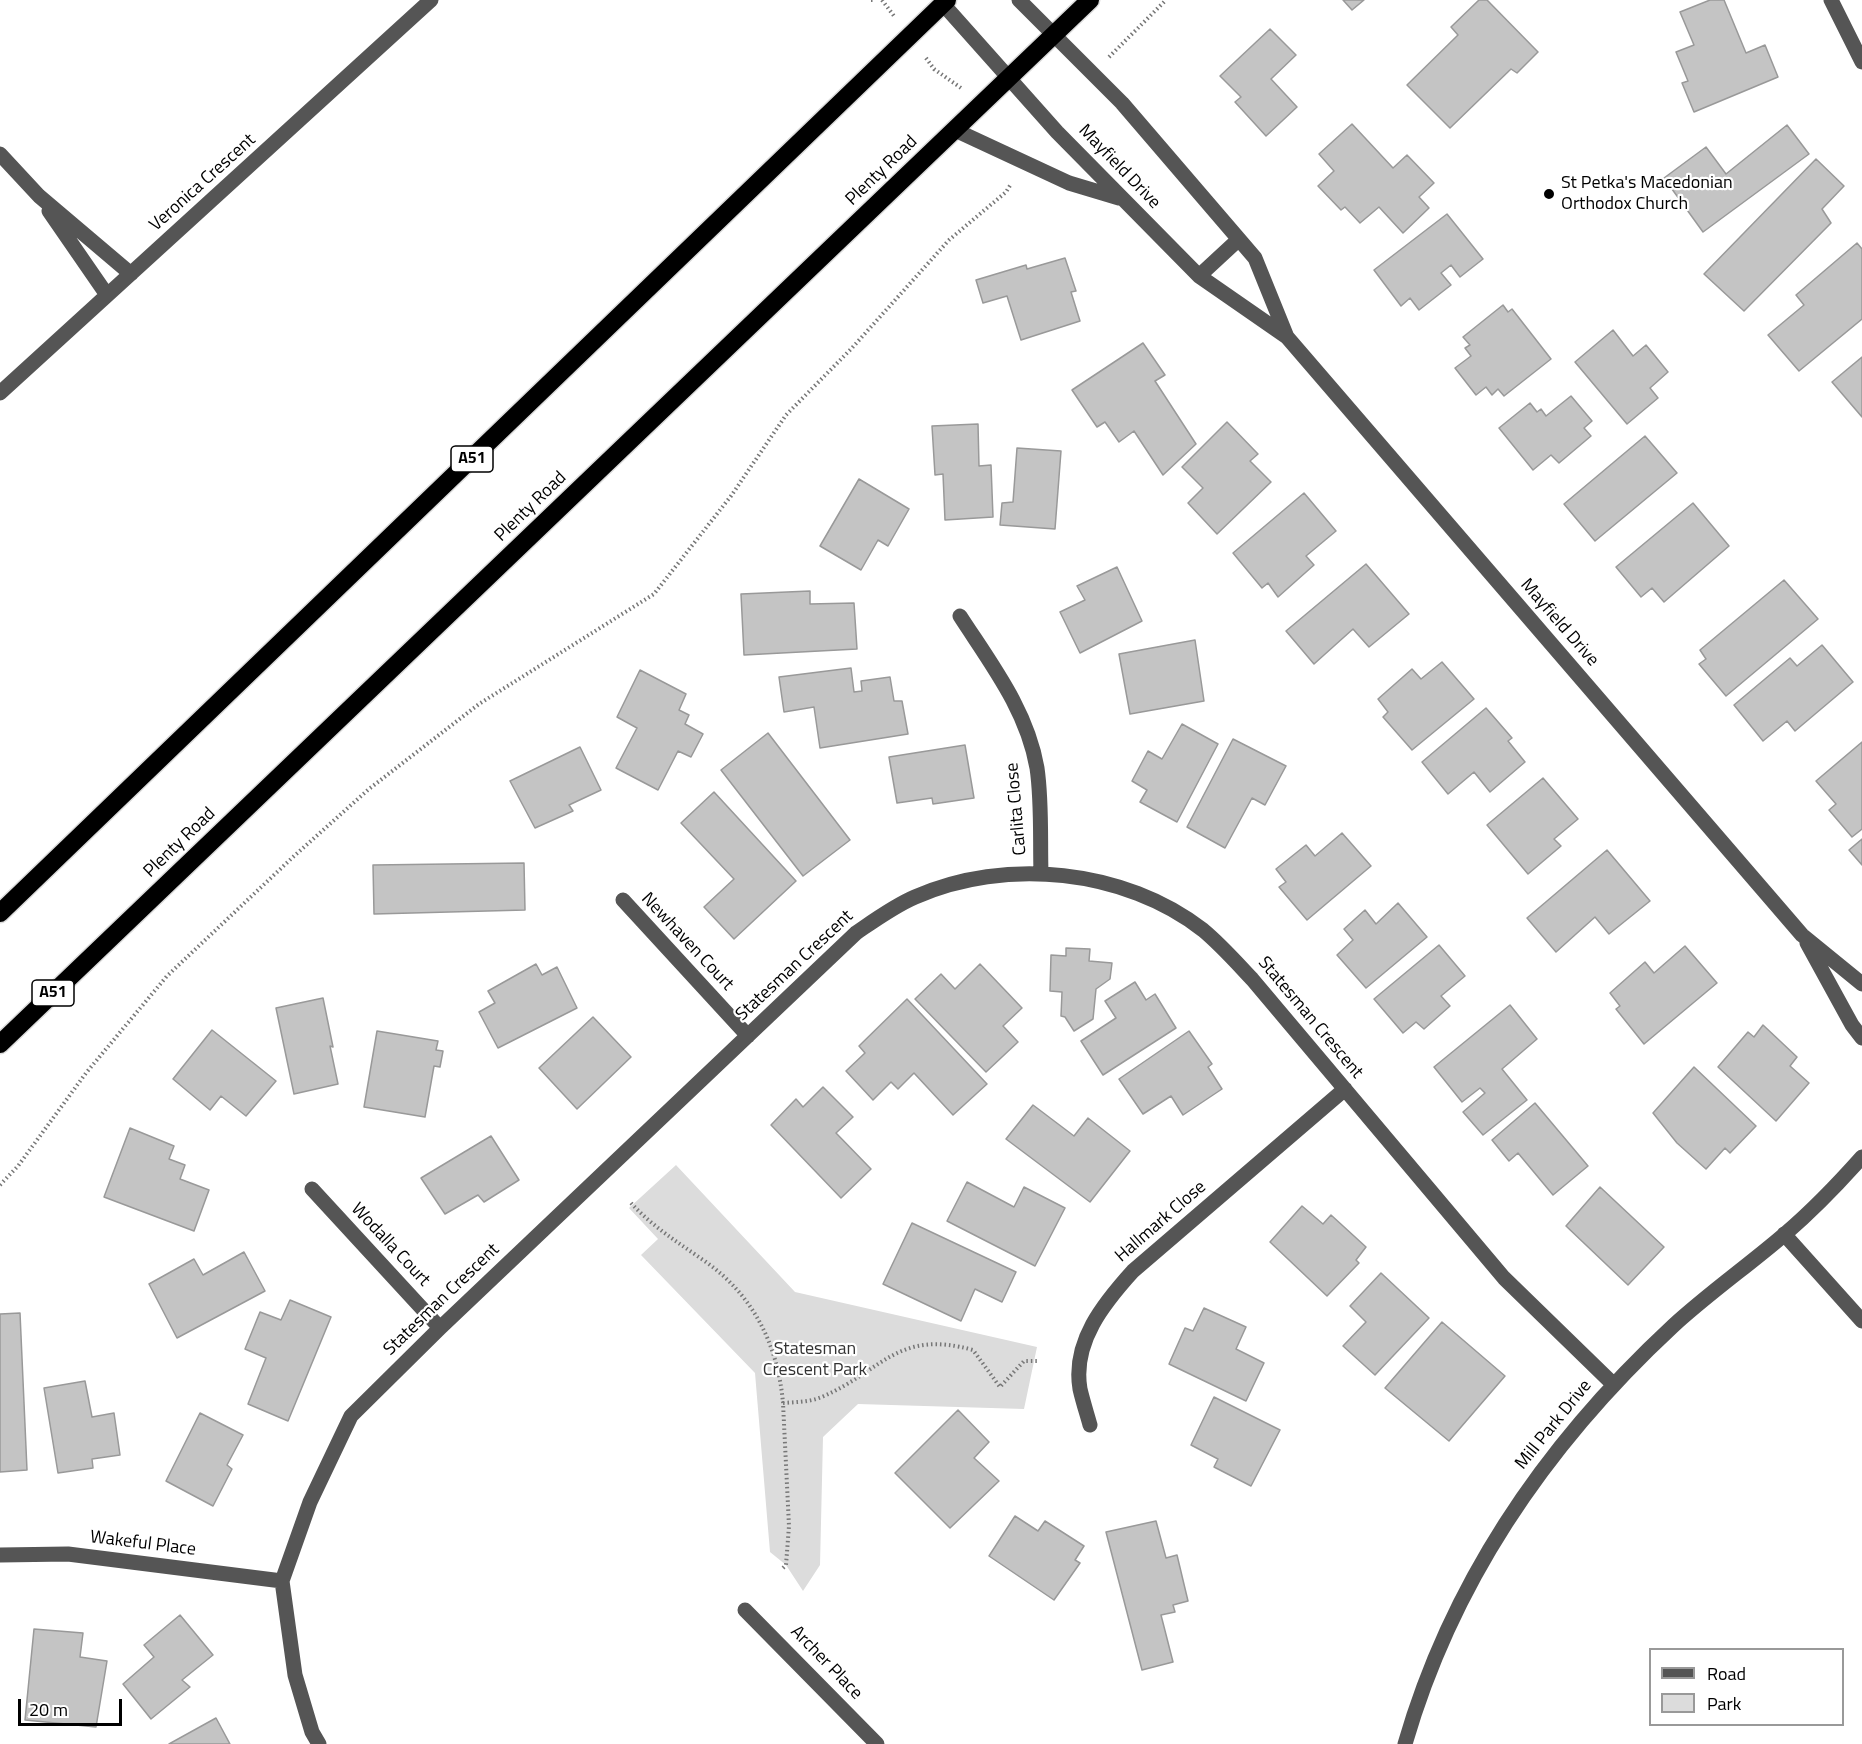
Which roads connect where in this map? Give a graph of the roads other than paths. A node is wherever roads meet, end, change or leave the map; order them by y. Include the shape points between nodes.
1 (431, 0) edge
2 (1019, 0) edge
3 (1090, 0) edge
4 (1831, 0) edge
5 (945, 2) edge
6 (1053, 35) junction
7 (1862, 62) edge
8 (1010, 78) junction
9 (955, 130) junction
10 (0, 154) edge
11 (39, 196) junction
12 (1122, 199) junction
13 (1239, 239) junction
14 (131, 274) junction
15 (1199, 276) junction
16 (107, 295) junction
17 (1287, 337) junction
18 (0, 393) edge
19 (960, 616) dead end
20 (1041, 874) junction
21 (623, 900) dead end
22 (0, 913) edge
23 (1802, 935) junction
24 (1862, 984) edge
25 (748, 1036) junction
26 (1862, 1038) edge
27 (0, 1044) edge
28 (1345, 1089) junction
29 (1862, 1157) edge
30 (1862, 1173) edge
31 (312, 1189) dead end
32 (1825, 1198) junction
33 (1784, 1234) junction
34 (1862, 1321) edge
35 (440, 1328) junction
36 (1613, 1384) junction
37 (1090, 1425) dead end
38 (0, 1555) edge
39 (282, 1581) junction
40 (745, 1610) dead end
41 (319, 1744) edge
42 (877, 1744) edge
43 (1405, 1744) edge

1 - 14 street, Veronica Crescent
2 - 6 street, Mayfield Drive
3 - 6 highway, Plenty Road / A51
4 - 7 street
5 - 8 street, Mayfield Drive
5 - 22 highway, A51
6 - 8 highway, Plenty Road / A51
6 - 13 street, Mayfield Drive via 1122,103
8 - 9 highway, Plenty Road / A51
8 - 12 street, Mayfield Drive
9 - 12 street via 1069,183
9 - 27 highway, Plenty Road / A51
10 - 11 street
11 - 14 street
11 - 16 street
12 - 15 street, Mayfield Drive
13 - 15 street
13 - 17 street, Mayfield Drive via 1255,258
14 - 16 street, Veronica Crescent
15 - 17 street, Mayfield Drive
16 - 18 street, Veronica Crescent
17 - 23 street, Mayfield Drive
19 - 20 street, Carlita Close via 1012,696 1027,733 1036,767
20 - 25 street, Statesman Crescent via 992,876 914,897 856,933
20 - 28 street, Statesman Crescent via 1099,881 1138,894 1201,929 1252,979
21 - 25 street, Newhaven Court
23 - 24 street, Mayfield Drive
23 - 26 street, Mayfield Drive
25 - 35 street, Statesman Crescent
28 - 36 street, Statesman Crescent via 1504,1278
28 - 37 street, Hallmark Close via 1133,1271 1106,1300 1089,1329 1082,1353 1080,1387
29 - 32 street, Mill Park Drive
30 - 32 street, Mill Park Drive
31 - 35 street, Wodalla Court
32 - 33 street, Mill Park Drive
33 - 34 street
33 - 36 street, Mill Park Drive via 1675,1325
35 - 39 street, Statesman Crescent via 351,1416 309,1502
36 - 43 street, Mill Park Drive via 1560,1444 1518,1501 1476,1571 1442,1644
38 - 39 street, Wakeful Place via 68,1554
39 - 41 street, Statesman Crescent via 295,1675
40 - 42 street, Archer Place

